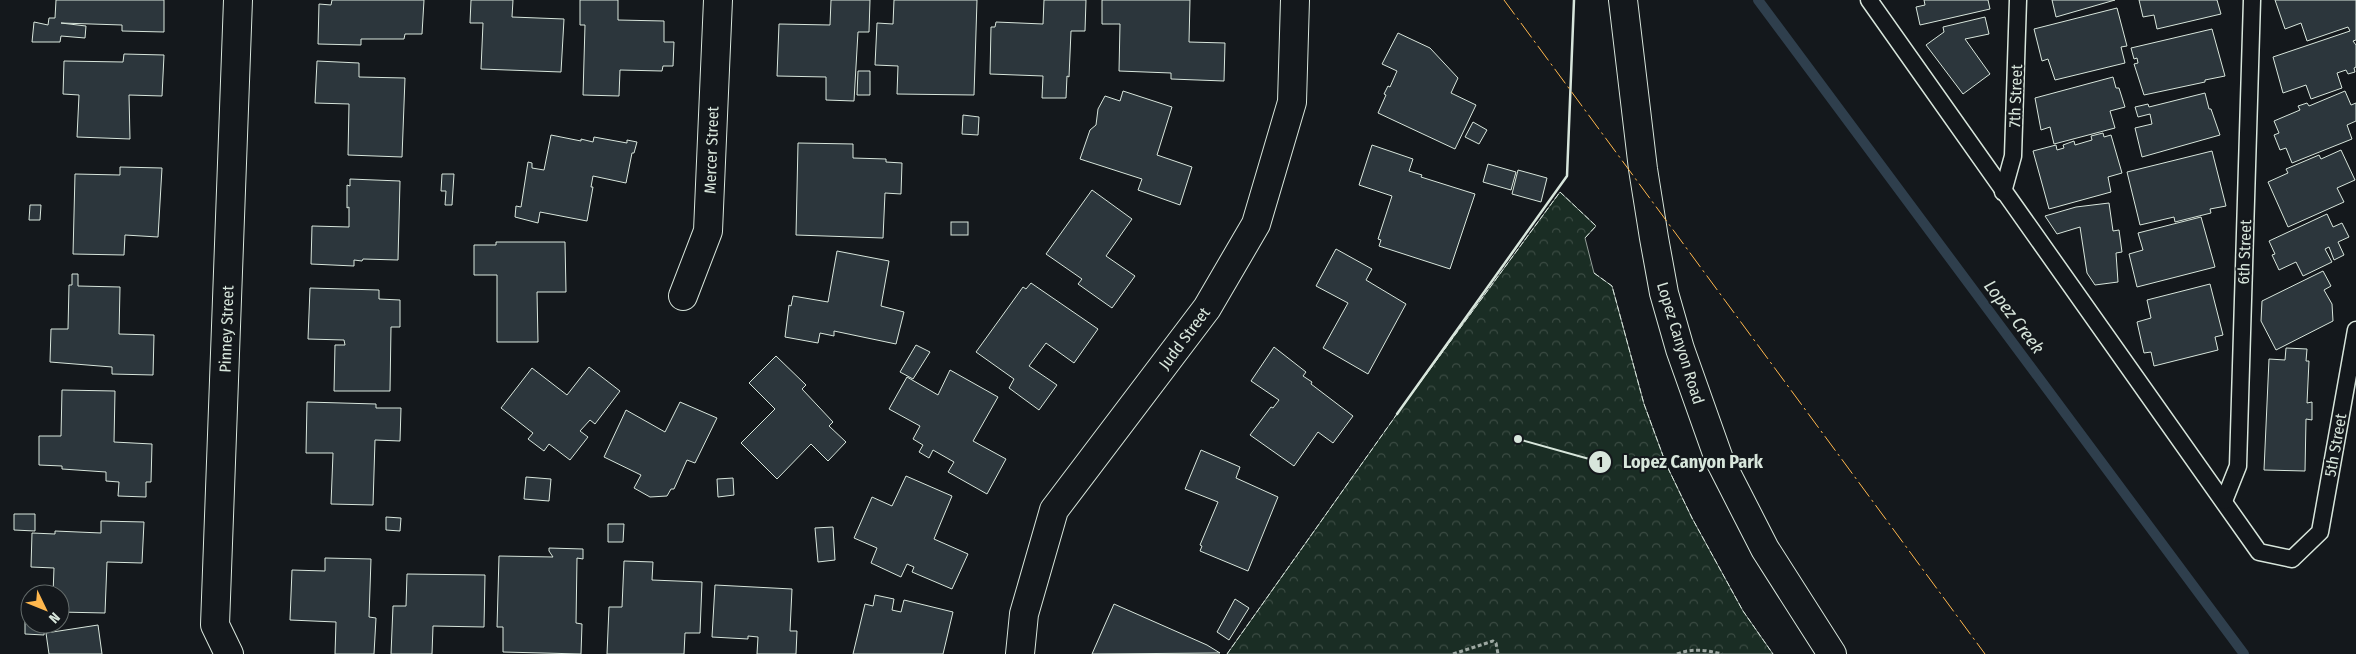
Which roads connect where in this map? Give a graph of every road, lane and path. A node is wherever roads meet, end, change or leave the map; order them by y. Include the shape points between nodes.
1 (238, 0) edge
2 (718, 0) edge
3 (1295, 0) edge
4 (1623, 0) edge
5 (1869, 0) edge
6 (2018, 0) edge
7 (2252, 0) edge
8 (2003, 192) junction
9 (683, 296) dead end
10 (2356, 330) edge
11 (2224, 500) junction
12 (229, 654) edge
13 (1020, 654) edge
14 (1454, 654) edge
15 (1498, 654) edge
16 (1677, 654) edge
17 (1722, 654) edge
18 (1832, 654) edge

1 - 12 street, Pinney Street via 215,625
2 - 9 street, Mercer Street via 708,231
3 - 13 street, Judd Street via 1292,102 1256,224 1207,308 1054,510 1024,614
4 - 18 street, Lopez Canyon Road via 1654,238 1664,293 1680,349 1723,467 1765,549
5 - 8 lane
6 - 8 lane, 7th Street via 2012,156
7 - 11 lane, 6th Street via 2238,466
8 - 11 lane
10 - 11 lane, 5th Street via 2320,532 2292,559 2259,552
14 - 15 path via 1488,641 1496,643
16 - 17 path via 1701,650

